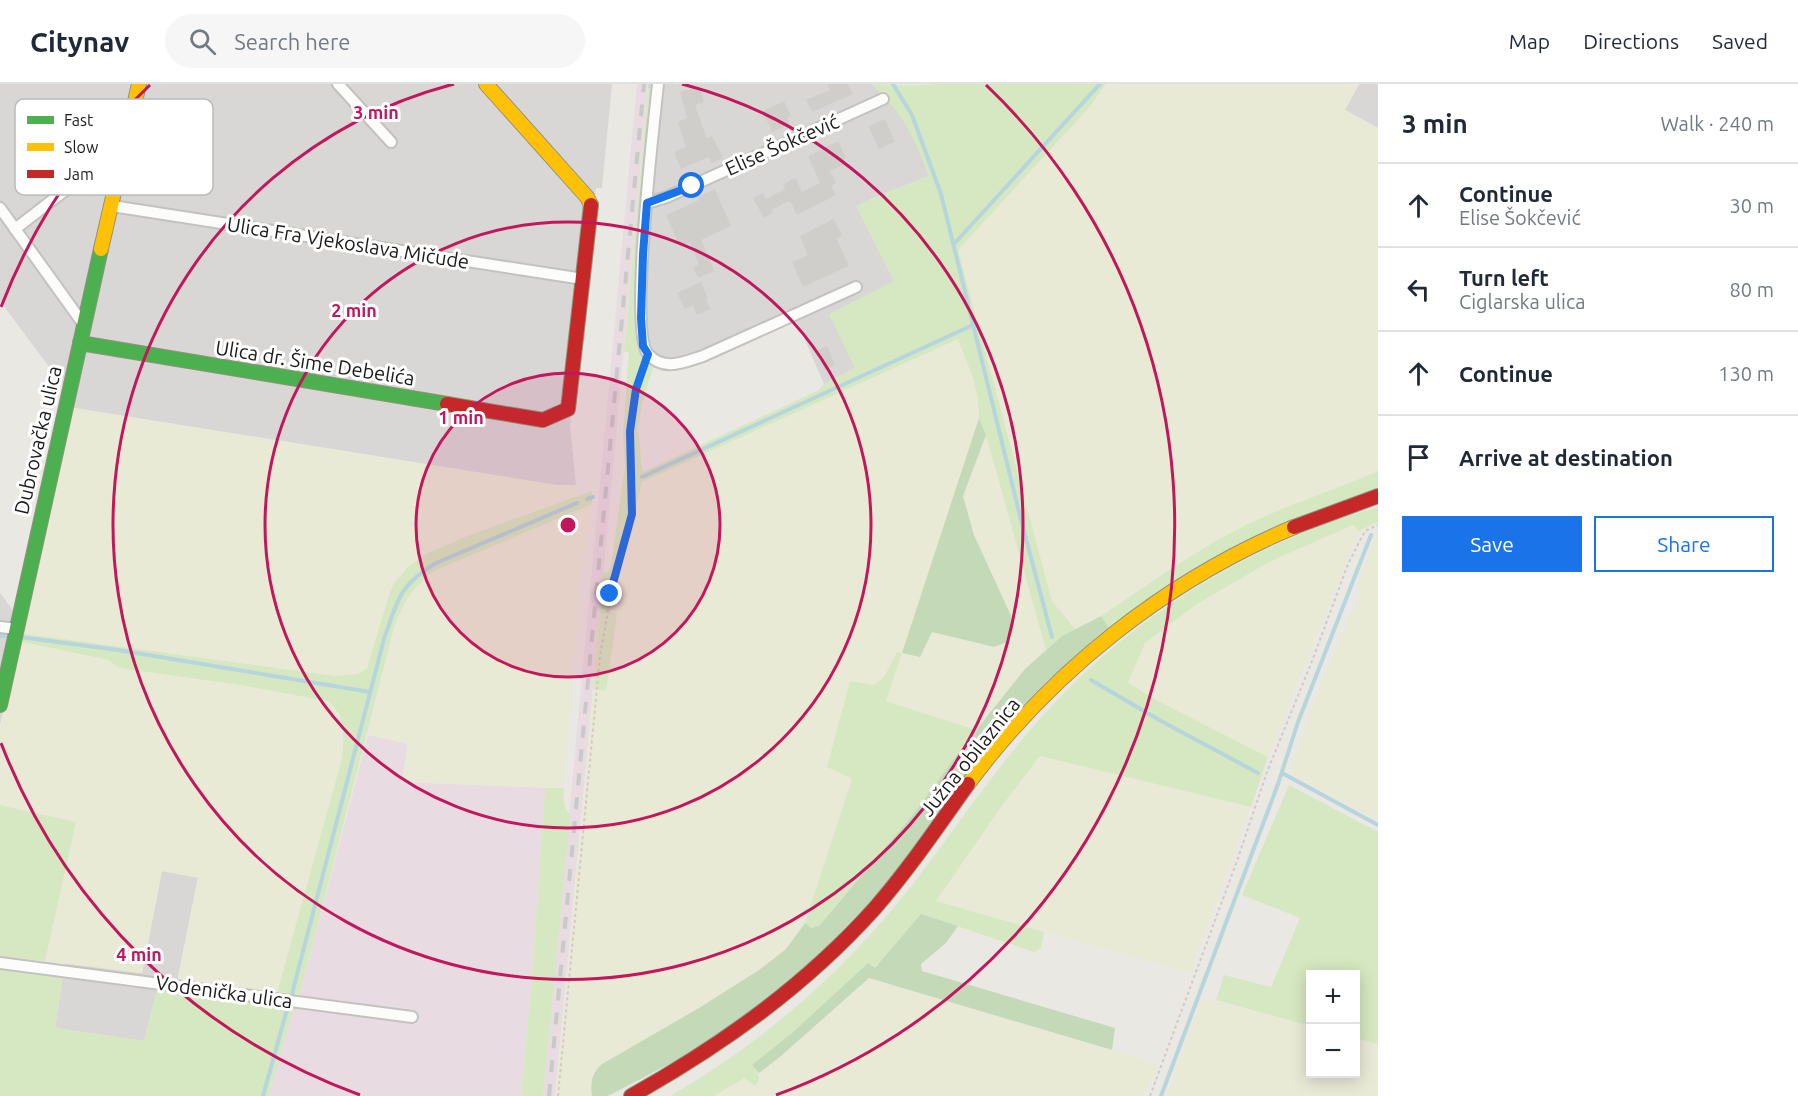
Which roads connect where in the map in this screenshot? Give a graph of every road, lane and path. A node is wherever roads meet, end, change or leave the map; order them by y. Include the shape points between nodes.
1 (139, 84) edge
2 (338, 84) edge
3 (486, 84) edge
4 (658, 84) edge
5 (136, 99) edge
6 (883, 99) dead end
7 (391, 142) dead end
8 (59, 195) edge
9 (114, 195) edge
10 (647, 203) junction
11 (112, 206) junction
12 (0, 208) edge
13 (15, 229) junction
14 (583, 279) junction
15 (856, 287) dead end
16 (84, 325) junction
17 (80, 343) junction
18 (648, 354) junction
19 (1378, 496) edge
20 (1378, 525) edge
21 (0, 627) edge
22 (17, 629) junction
23 (0, 705) edge
24 (0, 963) edge
25 (412, 1017) dead end
26 (558, 1096) edge
27 (631, 1096) edge
28 (1150, 1096) edge

1 - 5 street, Dubrovačka ulica
2 - 7 street
3 - 14 street via 592,207
4 - 10 street
6 - 10 street, Elise Šokčević
8 - 13 street
9 - 11 street, Dubrovačka ulica
10 - 18 street via 641,324 643,346
11 - 14 street, Ulica Fra Vjekoslava Mičude
11 - 16 street, Dubrovačka ulica
12 - 13 street
13 - 16 street
14 - 17 street, Ulica dr. Šime Debelića via 568,409 543,420
15 - 18 street via 680,364 668,365
16 - 17 street, Dubrovačka ulica
17 - 22 street, Dubrovačka ulica
18 - 26 path via 636,389 630,431 632,514 610,594 600,656
19 - 27 street, Južna obilaznica via 1305,521 1223,560 1156,601 1101,643 1020,721 864,921 822,963 744,1028
20 - 28 path via 1365,531 1348,564 1267,772
21 - 22 street
22 - 23 street, Dubrovačka ulica
24 - 25 street, Vodenička ulica

